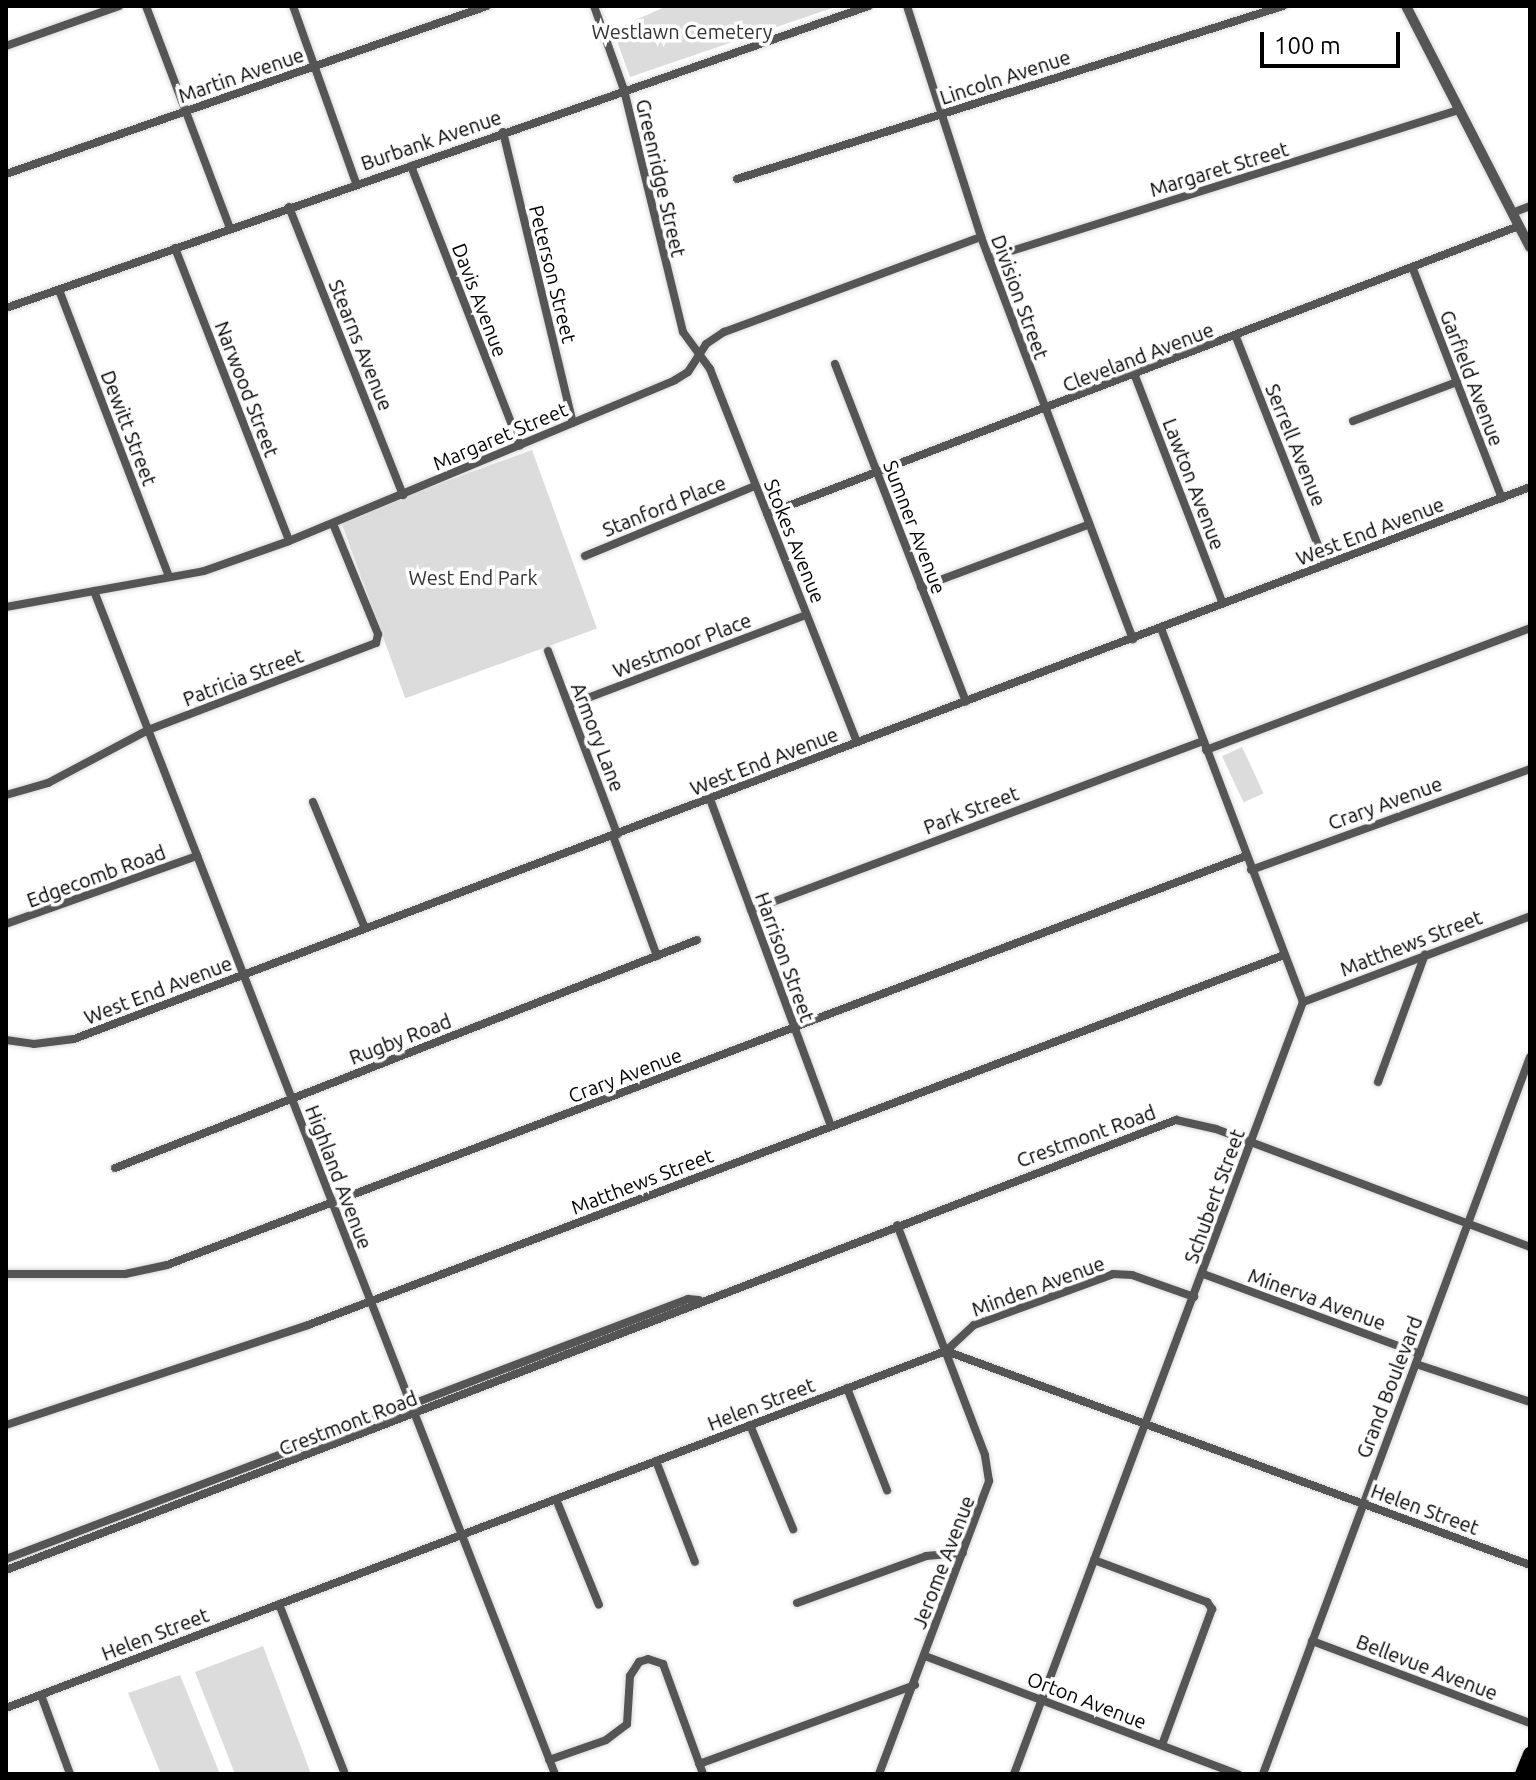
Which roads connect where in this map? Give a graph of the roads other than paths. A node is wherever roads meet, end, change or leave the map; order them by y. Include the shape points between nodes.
1 (119, 6) edge
2 (146, 6) edge
3 (293, 6) edge
4 (487, 6) edge
5 (594, 6) edge
6 (869, 6) edge
7 (907, 6) edge
8 (1283, 6) edge
9 (1406, 6) edge
10 (6, 46) edge
11 (315, 66) junction
12 (624, 90) junction
13 (1458, 110) junction
14 (187, 111) junction
15 (943, 113) junction
16 (503, 132) junction
17 (411, 166) junction
18 (6, 174) edge
19 (737, 179) dead end
20 (356, 183) junction
21 (1530, 206) edge
22 (289, 207) junction
23 (1512, 213) junction
24 (1519, 226) junction
25 (230, 228) junction
26 (981, 237) junction
27 (1530, 247) edge
28 (175, 248) junction
29 (989, 258) junction
30 (1413, 269) junction
31 (59, 290) junction
32 (6, 308) edge
33 (1236, 337) junction
34 (700, 355) junction
35 (835, 364) dead end
36 (1135, 376) junction
37 (1457, 382) junction
38 (1043, 409) junction
39 (1353, 421) dead end
40 (573, 423) junction
41 (520, 446) junction
42 (878, 474) junction
43 (755, 486) junction
44 (1530, 487) edge
45 (403, 495) junction
46 (1502, 498) junction
47 (767, 514) junction
48 (333, 524) junction
49 (1088, 525) junction
50 (289, 541) junction
51 (585, 556) dead end
52 (1326, 565) junction
53 (169, 577) junction
54 (921, 587) junction
55 (94, 591) junction
56 (1223, 604) junction
57 (6, 607) edge
58 (806, 615) junction
59 (1161, 628) junction
60 (1530, 628) edge
61 (1133, 639) junction
62 (548, 651) dead end
63 (966, 702) junction
64 (569, 705) junction
65 (148, 730) junction
66 (857, 742) junction
67 (1205, 746) junction
68 (1530, 769) edge
69 (6, 795) edge
70 (710, 799) junction
71 (313, 802) dead end
72 (615, 835) junction
73 (197, 856) junction
74 (1246, 856) junction
75 (1251, 870) junction
76 (751, 910) junction
77 (1530, 916) edge
78 (6, 924) edge
79 (365, 928) junction
80 (697, 940) dead end
81 (1425, 954) junction
82 (1284, 955) junction
83 (657, 956) junction
84 (243, 975) junction
85 (1303, 1002) junction
86 (794, 1028) junction
87 (6, 1040) edge
88 (1530, 1057) edge
89 (1378, 1082) dead end
90 (291, 1098) junction
91 (831, 1126) junction
92 (1250, 1142) junction
93 (115, 1168) dead end
94 (332, 1203) junction
95 (1468, 1224) junction
96 (897, 1225) junction
97 (1530, 1247) edge
98 (6, 1274) edge
99 (1203, 1274) junction
100 (1194, 1297) junction
101 (699, 1300) junction
102 (370, 1301) junction
103 (946, 1351) junction
104 (1418, 1359) junction
105 (847, 1388) junction
106 (1530, 1402) edge
107 (410, 1404) junction
108 (415, 1415) junction
109 (1147, 1422) junction
110 (6, 1425) edge
111 (750, 1425) junction
112 (271, 1457) junction
113 (656, 1461) junction
114 (275, 1468) junction
115 (887, 1490) dead end
116 (556, 1499) junction
117 (1362, 1503) junction
118 (142, 1506) junction
119 (146, 1517) junction
120 (793, 1529) dead end
121 (462, 1533) junction
122 (963, 1553) junction
123 (6, 1559) edge
124 (1094, 1560) junction
125 (695, 1562) dead end
126 (1530, 1565) edge
127 (6, 1570) edge
128 (797, 1603) dead end
129 (279, 1604) junction
130 (599, 1605) dead end
131 (1312, 1641) junction
132 (925, 1656) junction
133 (915, 1685) junction
134 (41, 1695) junction
135 (1041, 1700) junction
136 (6, 1708) edge
137 (1530, 1723) edge
138 (1162, 1745) junction
139 (1530, 1754) edge
140 (549, 1760) junction
141 (699, 1764) junction
142 (70, 1774) edge
143 (345, 1774) edge
144 (555, 1774) edge
145 (703, 1774) edge
146 (879, 1774) edge
147 (1014, 1774) edge
148 (1238, 1774) edge
149 (1263, 1774) edge
150 (1522, 1774) edge

1 - 10 street
2 - 14 street
3 - 11 street
4 - 11 street, Martin Avenue
5 - 12 street, Greenridge Street
6 - 12 street, Burbank Avenue
7 - 15 street, Division Street
8 - 15 street, Lincoln Avenue
9 - 13 street
11 - 14 street, Martin Avenue
11 - 20 street
12 - 16 street, Burbank Avenue
12 - 34 street, Greenridge Street via 679,320
13 - 23 street
13 - 29 street, Margaret Street
14 - 18 street, Martin Avenue
14 - 25 street
15 - 19 street, Lincoln Avenue
15 - 26 street, Division Street
16 - 17 street, Burbank Avenue
16 - 40 street, Peterson Street
17 - 20 street, Burbank Avenue
17 - 41 street, Davis Avenue
20 - 22 street, Burbank Avenue
21 - 23 street
22 - 25 street, Burbank Avenue
22 - 45 street, Stearns Avenue
23 - 24 street
24 - 27 street
24 - 30 street, Cleveland Avenue
25 - 28 street, Burbank Avenue
26 - 29 street, Division Street
26 - 34 street, Margaret Street via 724,332
28 - 31 street, Burbank Avenue
28 - 50 street, Narwood Street
29 - 38 street, Division Street
30 - 33 street, Cleveland Avenue
30 - 37 street, Garfield Avenue
31 - 32 street, Burbank Avenue
31 - 53 street, Dewitt Street
33 - 36 street, Cleveland Avenue
33 - 52 street, Serrell Avenue
34 - 40 street, Margaret Street via 675,380
34 - 43 street, Stokes Avenue
35 - 42 street, Sumner Avenue
36 - 38 street, Cleveland Avenue
36 - 56 street, Lawton Avenue
37 - 39 street
37 - 46 street, Garfield Avenue
38 - 42 street, Cleveland Avenue
38 - 49 street, Division Street
40 - 41 street, Margaret Street
41 - 45 street, Margaret Street
42 - 47 street, Cleveland Avenue
42 - 54 street, Sumner Avenue
43 - 47 street, Stokes Avenue
43 - 51 street, Stanford Place
44 - 46 street, West End Avenue
45 - 48 street, Margaret Street
46 - 52 street, West End Avenue
47 - 58 street, Stokes Avenue
48 - 50 street, Margaret Street
48 - 65 street, Patricia Street via 378,634 376,643
49 - 54 street
49 - 61 street, Division Street
50 - 53 street, Margaret Street via 230,563
52 - 56 street, West End Avenue
53 - 55 street, Margaret Street
54 - 63 street, Sumner Avenue
55 - 57 street, Margaret Street
55 - 65 street, Highland Avenue
56 - 59 street, West End Avenue
58 - 64 street, Westmoor Place
58 - 66 street, Stokes Avenue
59 - 61 street, West End Avenue
59 - 67 street
60 - 67 street, Park Street
61 - 63 street, West End Avenue
62 - 64 street, Armory Lane
63 - 66 street, West End Avenue
64 - 72 street, Armory Lane
65 - 69 street, Patricia Street via 48,783
65 - 73 street, Highland Avenue
66 - 70 street, West End Avenue
67 - 74 street
67 - 76 street, Park Street
68 - 75 street, Crary Avenue
70 - 72 street, West End Avenue
70 - 76 street, Harrison Street
71 - 79 street
72 - 79 street, West End Avenue
72 - 83 street, Armory Lane
73 - 78 street, Edgecomb Road
73 - 84 street, Highland Avenue
74 - 75 street
74 - 86 street, Crary Avenue
75 - 82 street
76 - 86 street, Harrison Street
77 - 81 street, Matthews Street
79 - 84 street, West End Avenue
80 - 83 street, Rugby Road
81 - 85 street, Matthews Street
81 - 89 street
82 - 85 street
82 - 91 street, Matthews Street
83 - 90 street, Rugby Road
84 - 87 street, West End Avenue via 74,1039 34,1044
84 - 90 street, Highland Avenue
85 - 92 street, Schubert Street
86 - 91 street, Harrison Street
86 - 94 street, Crary Avenue
88 - 95 street, Grand Boulevard
90 - 93 street, Rugby Road
90 - 94 street, Highland Avenue
91 - 102 street, Matthews Street
92 - 95 street, Crestmont Road
92 - 96 street, Crestmont Road via 1176,1120
92 - 99 street, Schubert Street
94 - 98 street, Crary Avenue via 152,1269 99,1275
94 - 102 street, Highland Avenue
95 - 97 street, Crestmont Road
95 - 104 street, Grand Boulevard
96 - 101 street, Crestmont Road
96 - 103 street, Jerome Avenue
99 - 100 street, Schubert Street
99 - 104 street, Minerva Avenue
100 - 103 street, Minden Avenue via 1132,1275 1113,1274 974,1325
100 - 109 street, Schubert Street
101 - 107 street, Crestmont Road via 688,1299
101 - 108 street, Crestmont Road via 690,1309
102 - 107 street, Highland Avenue
102 - 110 street, Matthews Street via 156,1379
103 - 105 street, Helen Street
103 - 109 street, Helen Street
103 - 122 street, Jerome Avenue via 988,1471 987,1491
104 - 106 street, Minerva Avenue
104 - 117 street, Grand Boulevard
105 - 111 street, Helen Street
105 - 115 street
107 - 108 street, Highland Avenue
107 - 112 street, Crestmont Road
108 - 114 street, Crestmont Road
108 - 121 street, Highland Avenue
109 - 117 street, Helen Street
109 - 124 street, Schubert Street
111 - 113 street, Helen Street
111 - 120 street
112 - 114 street
112 - 118 street, Crestmont Road
113 - 116 street, Helen Street
113 - 125 street
114 - 119 street, Crestmont Road
116 - 121 street, Helen Street
116 - 130 street
117 - 126 street, Helen Street
117 - 131 street, Grand Boulevard
118 - 119 street
118 - 123 street, Crestmont Road
119 - 127 street, Crestmont Road
121 - 129 street, Helen Street
121 - 140 street, Highland Avenue
122 - 128 street via 926,1556
122 - 132 street, Jerome Avenue
124 - 135 street, Schubert Street
124 - 138 street via 1207,1602 1212,1609
129 - 134 street, Helen Street
129 - 143 street
131 - 137 street, Bellevue Avenue
131 - 149 street, Grand Boulevard
132 - 133 street, Jerome Avenue
132 - 135 street, Orton Avenue
133 - 141 street
133 - 146 street, Jerome Avenue
134 - 136 street, Helen Street
134 - 142 street
135 - 138 street, Orton Avenue
135 - 147 street, Schubert Street
138 - 148 street, Orton Avenue
139 - 150 main road
140 - 141 street via 606,1740 627,1724 630,1676 648,1659 663,1664
140 - 144 street, Highland Avenue
141 - 145 street

